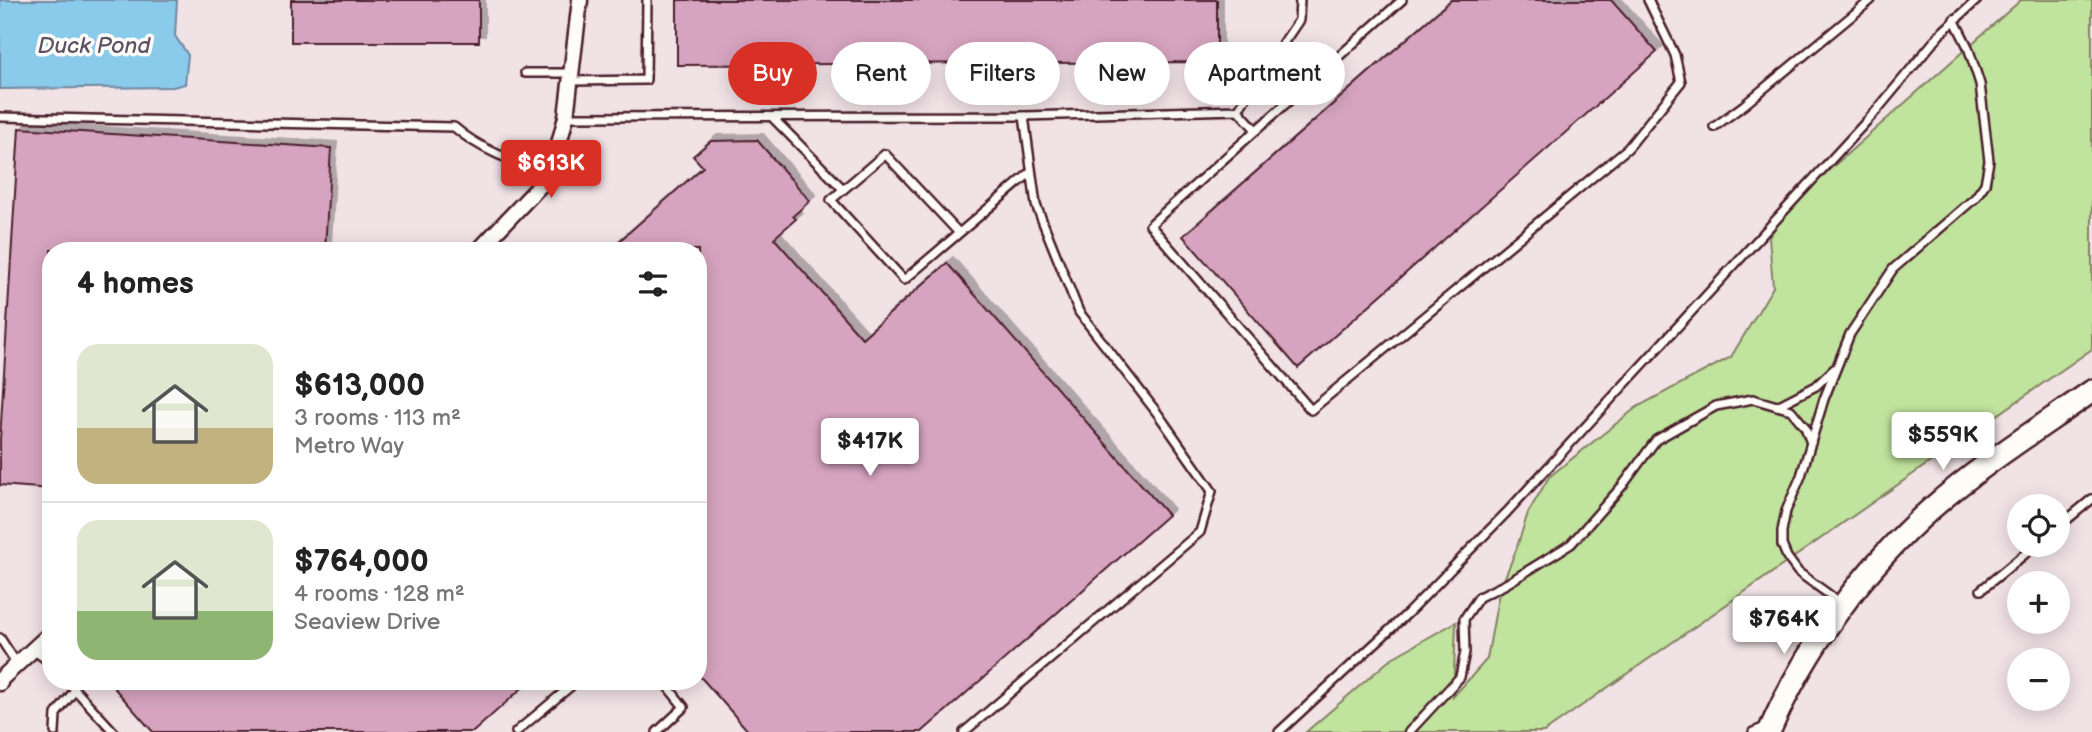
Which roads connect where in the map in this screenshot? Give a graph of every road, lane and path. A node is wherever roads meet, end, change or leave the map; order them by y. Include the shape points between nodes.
1 (580, 0) edge
2 (647, 0) edge
3 (1300, 0) edge
4 (1402, 0) edge
5 (1648, 0) edge
6 (1871, 0) edge
7 (1977, 0) edge
8 (1954, 19) junction
9 (525, 74) dead end
10 (571, 77) junction
11 (1238, 110) junction
12 (1024, 116) junction
13 (0, 117) edge
14 (566, 117) junction
15 (773, 118) junction
16 (1714, 127) dead end
17 (1256, 130) junction
18 (1031, 172) junction
19 (551, 174) junction
20 (843, 189) junction
21 (959, 233) junction
22 (487, 242) edge
23 (1837, 367) junction
24 (2092, 391) edge
25 (1776, 406) junction
26 (1811, 443) junction
27 (2092, 499) edge
28 (2070, 517) edge
29 (2021, 557) edge
30 (1982, 590) dead end
31 (1843, 605) junction
32 (0, 638) edge
33 (42, 642) edge
34 (33, 650) junction
35 (42, 656) edge
36 (17, 664) junction
37 (0, 683) edge
38 (75, 690) joint
39 (566, 690) edge
40 (670, 690) edge
41 (1765, 730) edge
42 (55, 732) edge
43 (114, 732) edge
44 (516, 732) edge
45 (657, 732) edge
46 (964, 732) edge
47 (1279, 732) edge
48 (1409, 732) edge

1 - 10 street
2 - 10 lane via 646,80
3 - 11 lane via 1299,20
4 - 17 lane
5 - 17 lane via 1675,55 1681,82 1628,148 1311,410 1150,225
6 - 16 lane
7 - 8 lane
8 - 23 lane via 1980,84 1989,161 1985,184 1893,269 1850,334
8 - 47 lane via 1876,111 1507,512 1408,613
9 - 10 lane
10 - 14 street
11 - 12 lane
11 - 17 lane
12 - 15 lane
12 - 18 lane
13 - 19 lane via 454,127 491,153
14 - 15 lane
14 - 19 street
15 - 20 lane
18 - 21 lane
18 - 46 lane via 1036,205 1079,312 1212,491 1200,532
19 - 22 street
20 - 21 lane via 885,154
20 - 21 lane via 831,200 904,280
23 - 25 lane via 1816,386
23 - 26 lane
24 - 31 main road via 1934,507 1885,554
25 - 26 lane via 1791,410
25 - 48 lane via 1753,399 1716,406 1656,440 1571,544 1479,597 1464,620 1460,677
26 - 31 lane via 1786,511 1782,545 1798,572
27 - 28 lane
29 - 30 lane
31 - 41 main road
32 - 36 lane
33 - 34 street
34 - 35 lane
34 - 36 street
36 - 37 street
38 - 42 lane via 56,714
38 - 43 lane
39 - 44 lane
40 - 45 lane via 684,707

